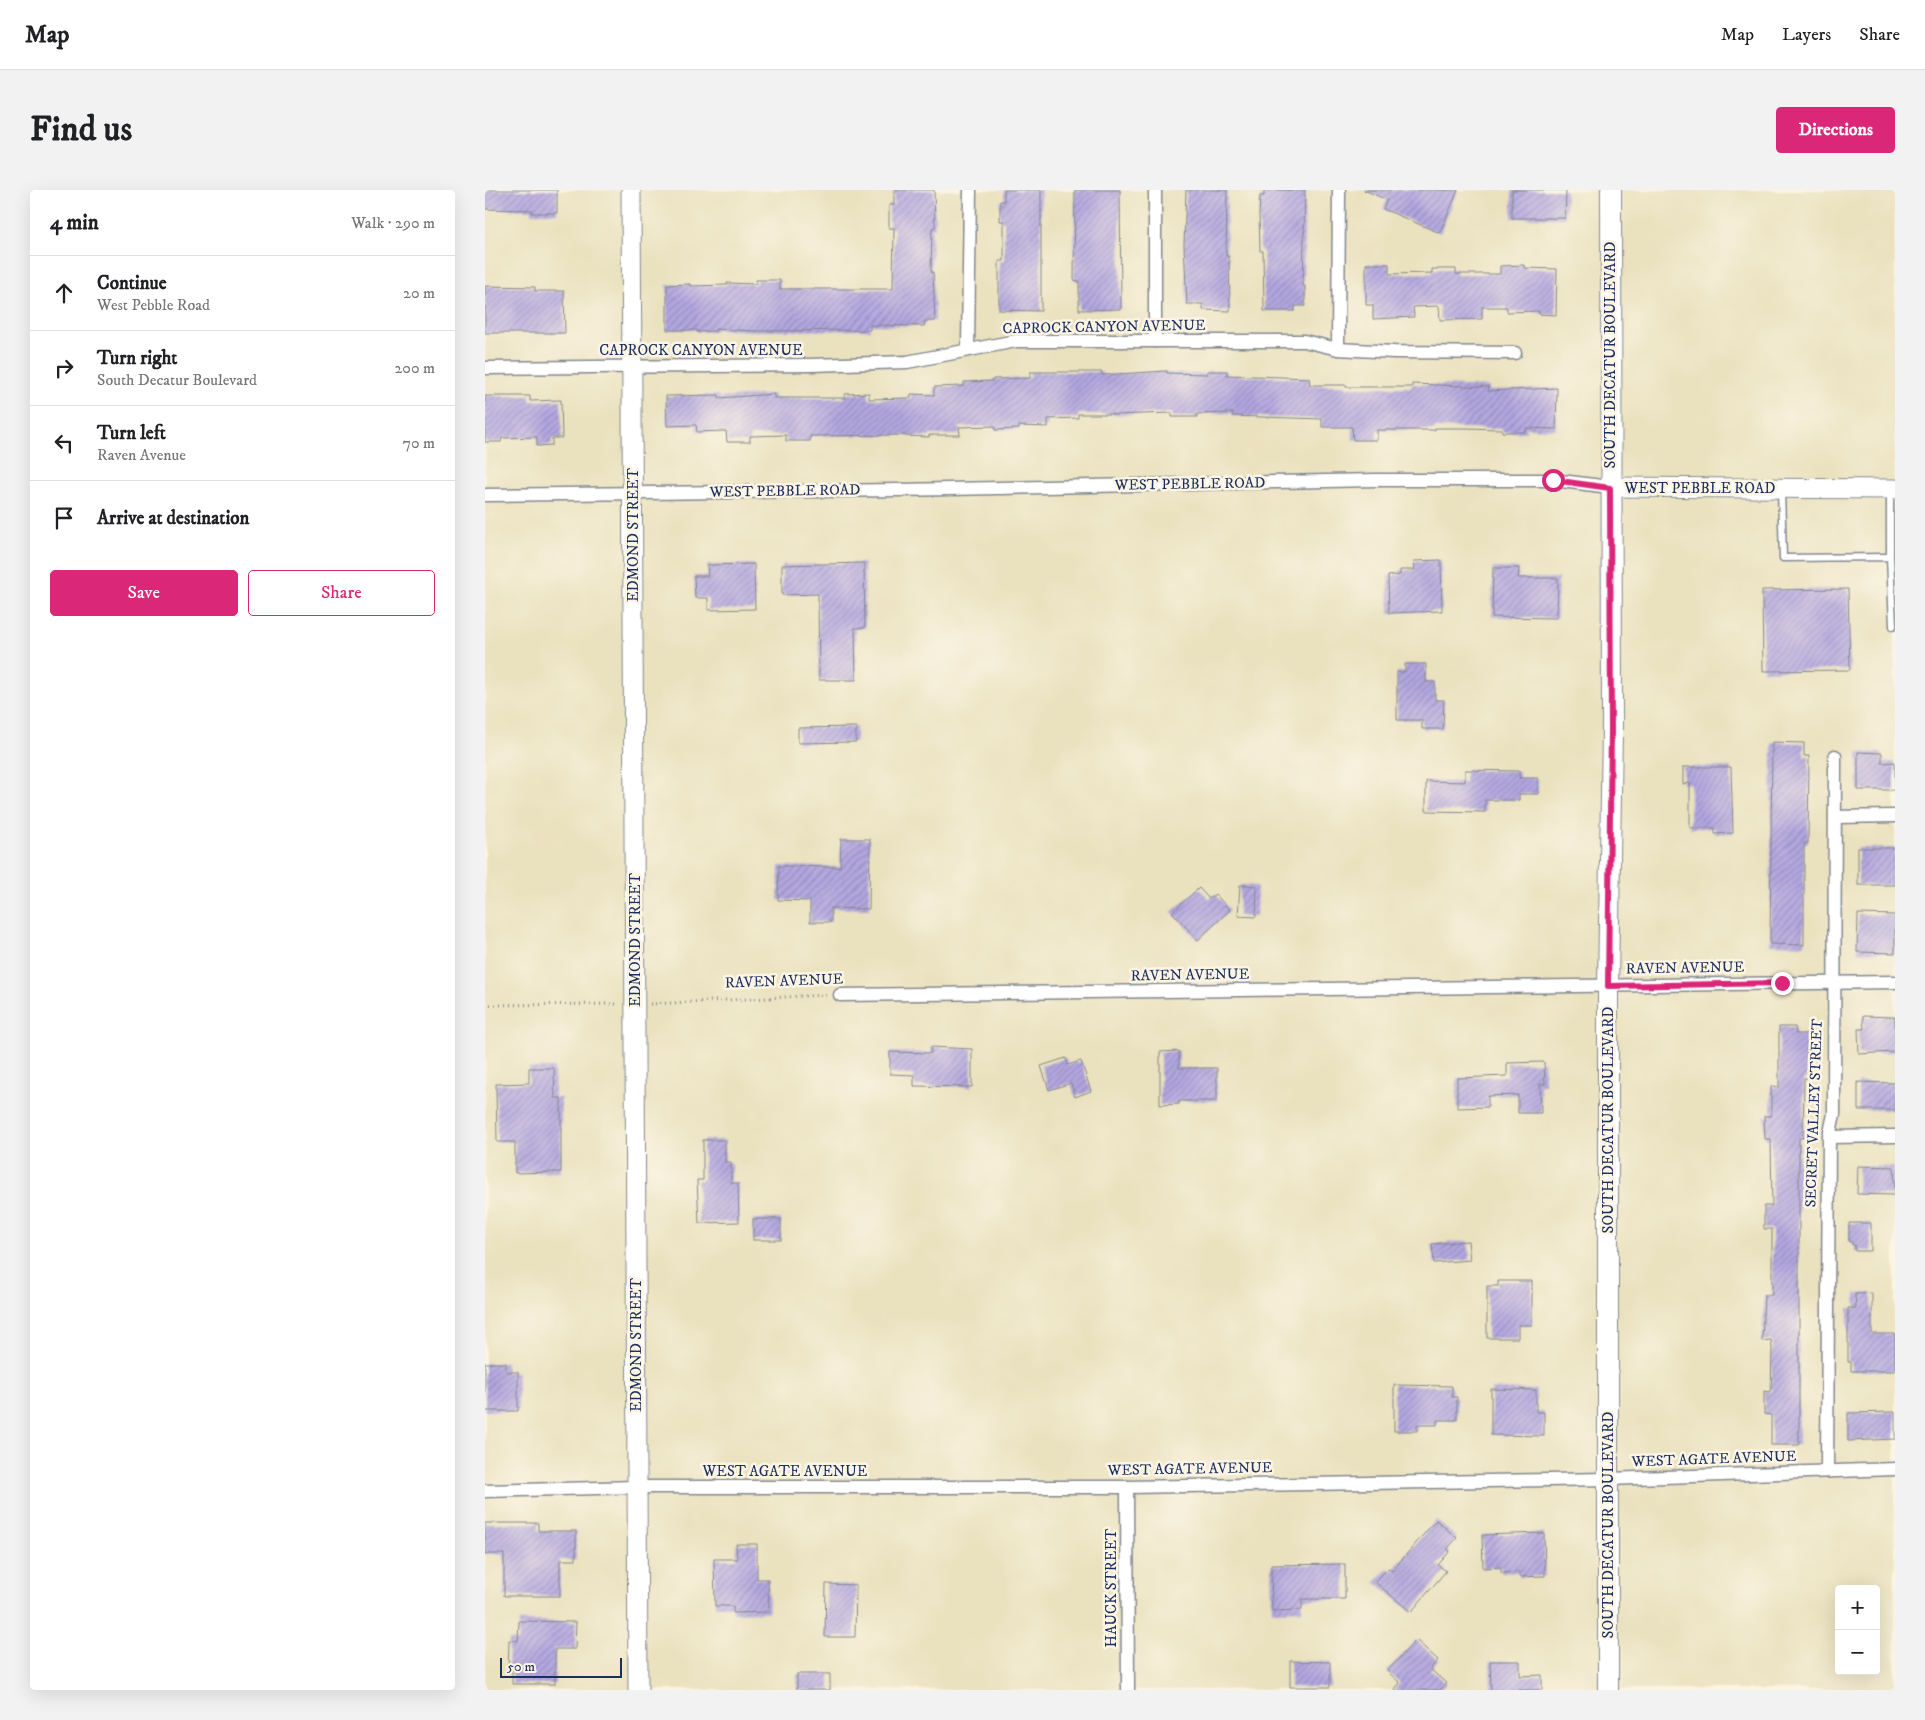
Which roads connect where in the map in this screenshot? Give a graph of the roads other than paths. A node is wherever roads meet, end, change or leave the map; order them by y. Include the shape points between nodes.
1 (631, 190) edge
2 (970, 190) edge
3 (1155, 190) edge
4 (1339, 190) edge
5 (1611, 190) edge
6 (1155, 341) junction
7 (969, 349) junction
8 (1338, 349) junction
9 (1515, 353) dead end
10 (632, 366) junction
11 (485, 368) edge
12 (1610, 488) junction
13 (1781, 488) junction
14 (1893, 489) edge
15 (632, 494) junction
16 (485, 495) edge
17 (1890, 557) junction
18 (1893, 626) dead end
19 (1835, 756) dead end
20 (1835, 816) junction
21 (1895, 816) edge
22 (1895, 982) edge
23 (1833, 983) junction
24 (1608, 986) junction
25 (839, 995) road end
26 (1895, 1136) edge
27 (1829, 1137) junction
28 (1895, 1469) edge
29 (1827, 1472) junction
30 (1608, 1478) junction
31 (637, 1487) junction
32 (1127, 1487) junction
33 (485, 1491) edge
34 (638, 1690) edge
35 (1128, 1690) edge
36 (1608, 1690) edge

1 - 10 street, EDMOND STREET
2 - 7 street
3 - 6 street
4 - 8 street
5 - 12 main road, SOUTH DECATUR BOULEVARD
6 - 7 street, CAPROCK CANYON AVENUE via 1016,341
6 - 8 street, CAPROCK CANYON AVENUE via 1304,341
7 - 10 street, CAPROCK CANYON AVENUE via 907,362
8 - 9 street, CAPROCK CANYON AVENUE
10 - 11 street, CAPROCK CANYON AVENUE
10 - 15 street, EDMOND STREET
12 - 13 street, WEST PEBBLE ROAD
12 - 15 street, WEST PEBBLE ROAD via 1553,480 1375,480
12 - 24 main road, SOUTH DECATUR BOULEVARD
13 - 14 street, WEST PEBBLE ROAD
13 - 17 lane via 1783,558
14 - 17 lane
15 - 16 street, WEST PEBBLE ROAD
15 - 31 street, EDMOND STREET
17 - 18 lane
19 - 20 street, SECRET VALLEY STREET
20 - 21 street
20 - 23 street, SECRET VALLEY STREET
22 - 23 street, RAVEN AVENUE
23 - 24 street, RAVEN AVENUE
23 - 27 street, SECRET VALLEY STREET via 1834,1114
24 - 25 street, RAVEN AVENUE
24 - 30 main road, SOUTH DECATUR BOULEVARD
26 - 27 street
27 - 29 street, SECRET VALLEY STREET
28 - 29 street, WEST AGATE AVENUE
29 - 30 street, WEST AGATE AVENUE
30 - 32 street, WEST AGATE AVENUE
30 - 36 main road, SOUTH DECATUR BOULEVARD
31 - 32 street, WEST AGATE AVENUE
31 - 33 street, WEST AGATE AVENUE
31 - 34 street, EDMOND STREET
32 - 35 street, HAUCK STREET

